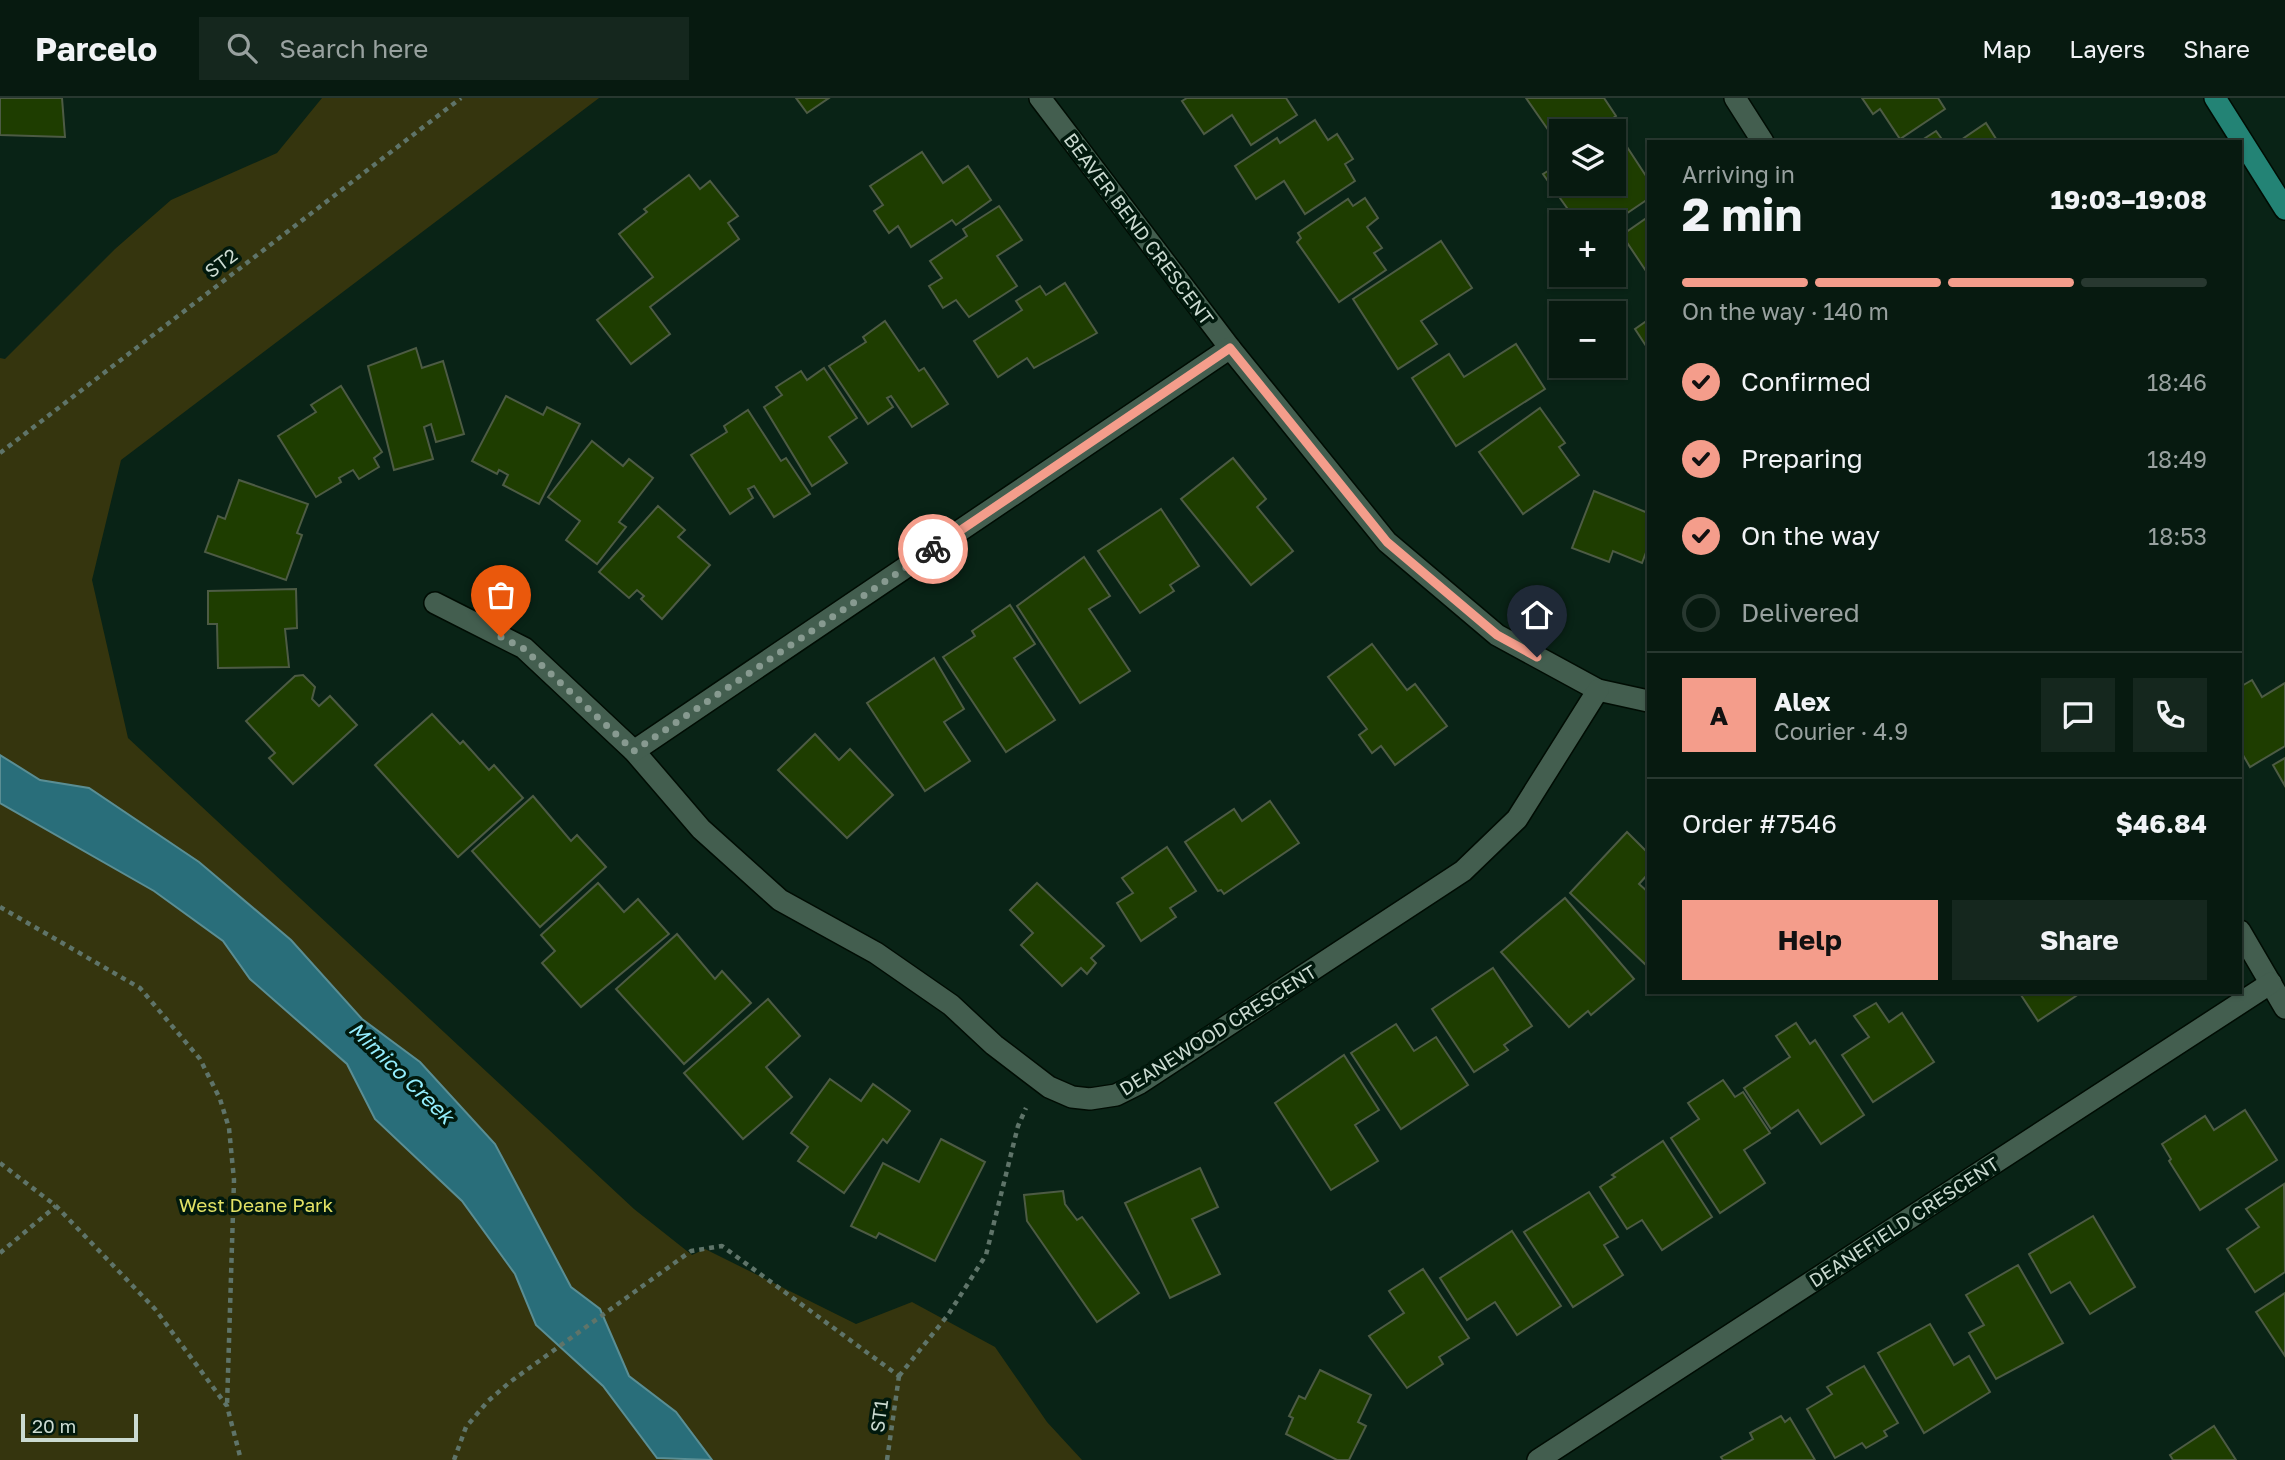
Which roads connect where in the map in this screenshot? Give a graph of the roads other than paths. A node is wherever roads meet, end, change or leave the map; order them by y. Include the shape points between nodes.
1 (1040, 98) edge
2 (1735, 98) edge
3 (2215, 98) edge
4 (1762, 140) edge
5 (2241, 140) edge
6 (2242, 141) edge
7 (2285, 209) edge
8 (1230, 348) junction
9 (435, 603) dead end
10 (1598, 690) junction
11 (1647, 701) edge
12 (634, 751) junction
13 (2242, 934) edge
14 (2271, 983) junction
15 (2285, 1008) edge
16 (1538, 1460) edge

1 - 8 street, BEAVER BEND CRESCENT
2 - 4 street
3 - 5 main road
6 - 7 main road
8 - 10 street, BEAVER BEND CRESCENT via 1387,542 1497,635
8 - 12 street
9 - 12 street, DEANEWOOD CRESCENT via 523,648
10 - 11 street, BEAVER BEND CRESCENT
10 - 12 street, DEANEWOOD CRESCENT via 1517,819 1463,872 1140,1083 1116,1095 1090,1099 1049,1087 951,1004 876,953 780,901 701,829
13 - 14 street
14 - 15 street
14 - 16 street, DEANEFIELD CRESCENT

